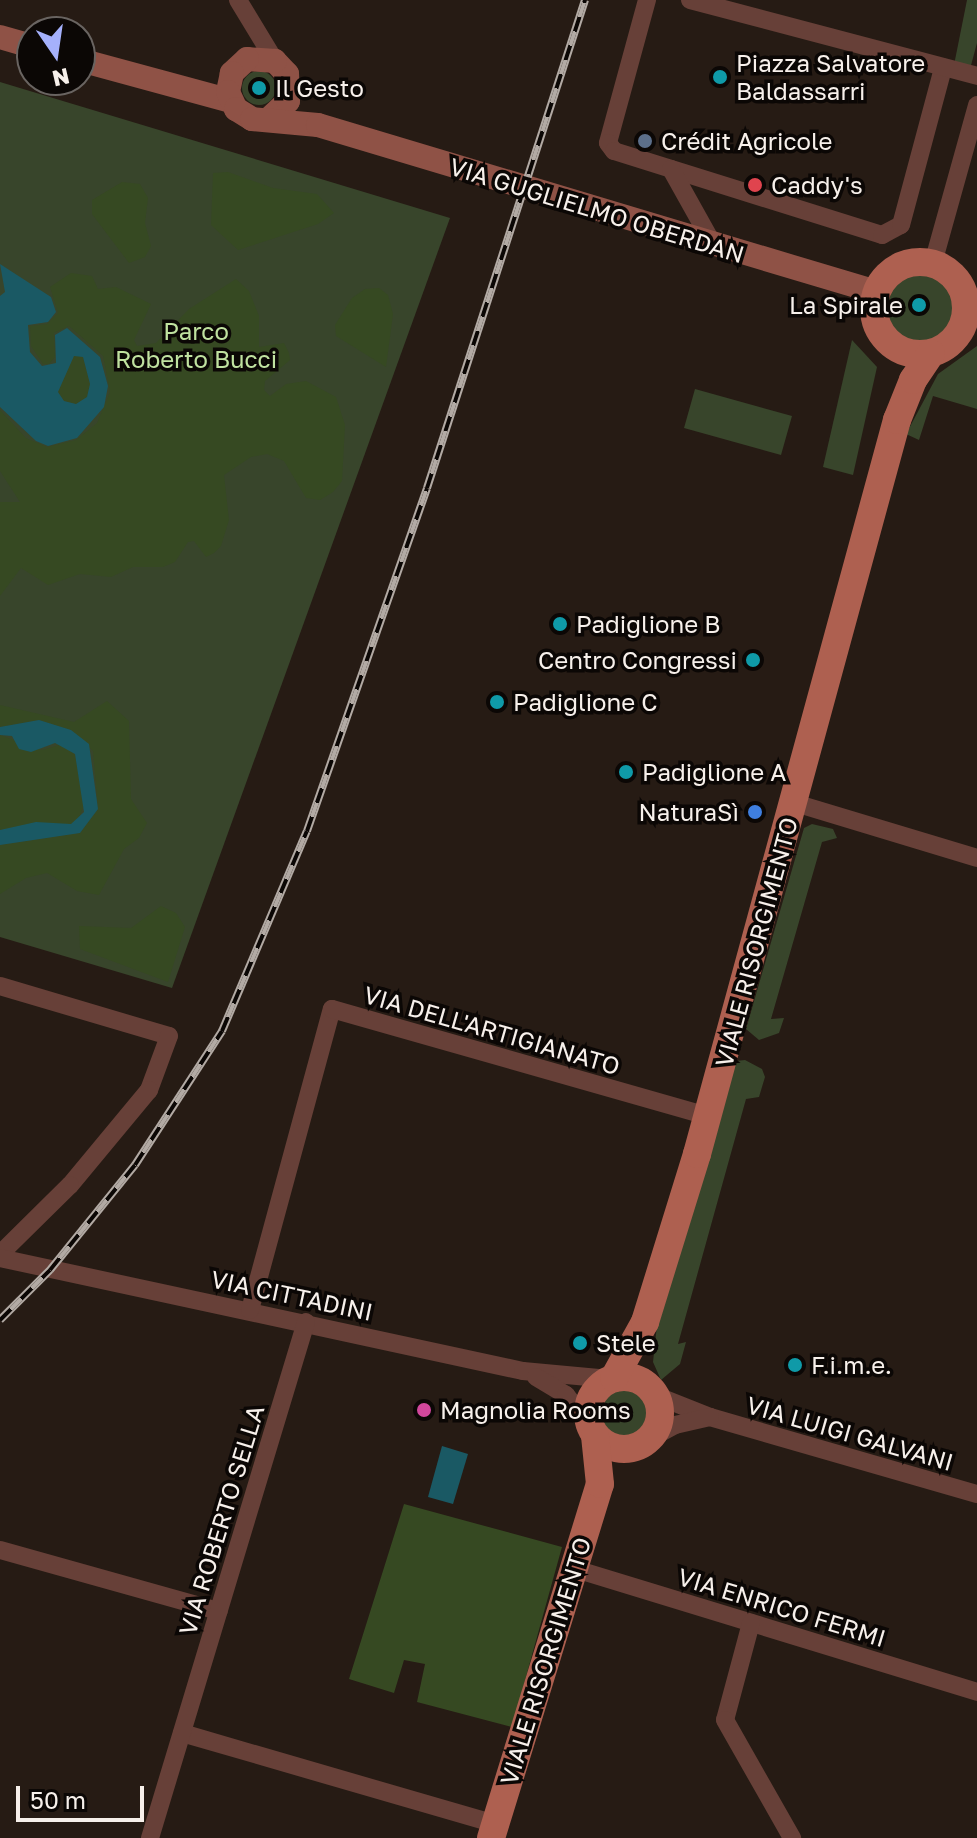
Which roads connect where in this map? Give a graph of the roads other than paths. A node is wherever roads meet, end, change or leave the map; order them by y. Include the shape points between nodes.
1 (238, 0) edge
2 (647, 0) edge
3 (690, 0) edge
4 (254, 49) junction
5 (96, 64) edge
6 (943, 68) junction
7 (977, 76) edge
8 (230, 92) junction
9 (977, 105) edge
10 (280, 109) junction
11 (671, 169) junction
12 (713, 244) junction
13 (933, 263) junction
14 (876, 292) junction
15 (971, 301) edge
16 (969, 328) edge
17 (893, 346) junction
18 (931, 353) junction
19 (897, 420) junction
20 (795, 803) junction
21 (977, 858) edge
22 (0, 986) edge
23 (708, 1116) junction
24 (0, 1256) edge
25 (250, 1310) junction
26 (306, 1322) junction
27 (645, 1322) junction
28 (523, 1371) junction
29 (612, 1379) junction
30 (652, 1391) junction
31 (710, 1417) junction
32 (592, 1430) junction
33 (641, 1444) junction
34 (600, 1484) junction
35 (977, 1494) edge
36 (0, 1550) edge
37 (572, 1568) junction
38 (219, 1611) junction
39 (751, 1623) junction
40 (977, 1692) edge
41 (182, 1733) junction
42 (493, 1831) edge
43 (150, 1838) edge
44 (792, 1838) edge

1 - 4 street
2 - 11 street via 608,143 614,151
3 - 6 street
4 - 8 main road
4 - 10 main road via 275,61 290,83
5 - 8 main road, VIA GUGLIELMO OBERDAN via 194,92
6 - 7 street
6 - 11 street via 901,225 882,235
8 - 10 main road, VIA GUGLIELMO OBERDAN via 243,115
9 - 13 street
10 - 12 main road, VIA GUGLIELMO OBERDAN
11 - 12 street
12 - 14 main road, VIA GUGLIELMO OBERDAN
13 - 14 main road via 905,264
13 - 15 main road via 954,276
14 - 17 main road via 875,322
15 - 16 main road
16 - 18 main road
17 - 18 main road
17 - 19 main road, VIALE RISORGIMENTO via 900,386
18 - 19 main road, VIALE RISORGIMENTO
19 - 20 main road, VIALE RISORGIMENTO
20 - 21 street
20 - 23 main road, VIALE RISORGIMENTO
22 - 24 street via 169,1036 149,1090 70,1185
23 - 25 street, VIA DELL'ARTIGIANATO via 332,1009
23 - 27 main road, VIALE RISORGIMENTO
24 - 25 street, VIA CITTADINI
25 - 26 street, VIA CITTADINI
26 - 28 street, VIA CITTADINI
26 - 38 street, VIA ROBERTO SELLA
27 - 29 main road, VIALE RISORGIMENTO
27 - 30 main road, VIALE RISORGIMENTO
28 - 29 street, VIA CITTADINI
28 - 32 street, VIA CITTADINI via 566,1395
29 - 30 main road via 635,1379
29 - 32 main road via 591,1397
30 - 31 street, VIA LUIGI GALVANI
30 - 33 main road via 659,1422
31 - 33 street, VIA LUIGI GALVANI via 675,1425
31 - 35 street, VIA LUIGI GALVANI
32 - 33 main road via 612,1448
32 - 34 main road, VIALE RISORGIMENTO
33 - 34 main road, VIALE RISORGIMENTO
34 - 37 main road, VIALE RISORGIMENTO
36 - 38 street
37 - 39 street, VIA ENRICO FERMI
37 - 42 main road, VIALE RISORGIMENTO
38 - 41 street, VIA ROBERTO SELLA
39 - 40 street, VIA ENRICO FERMI
39 - 44 street via 725,1720
41 - 42 street
41 - 43 street, VIA ROBERTO SELLA

